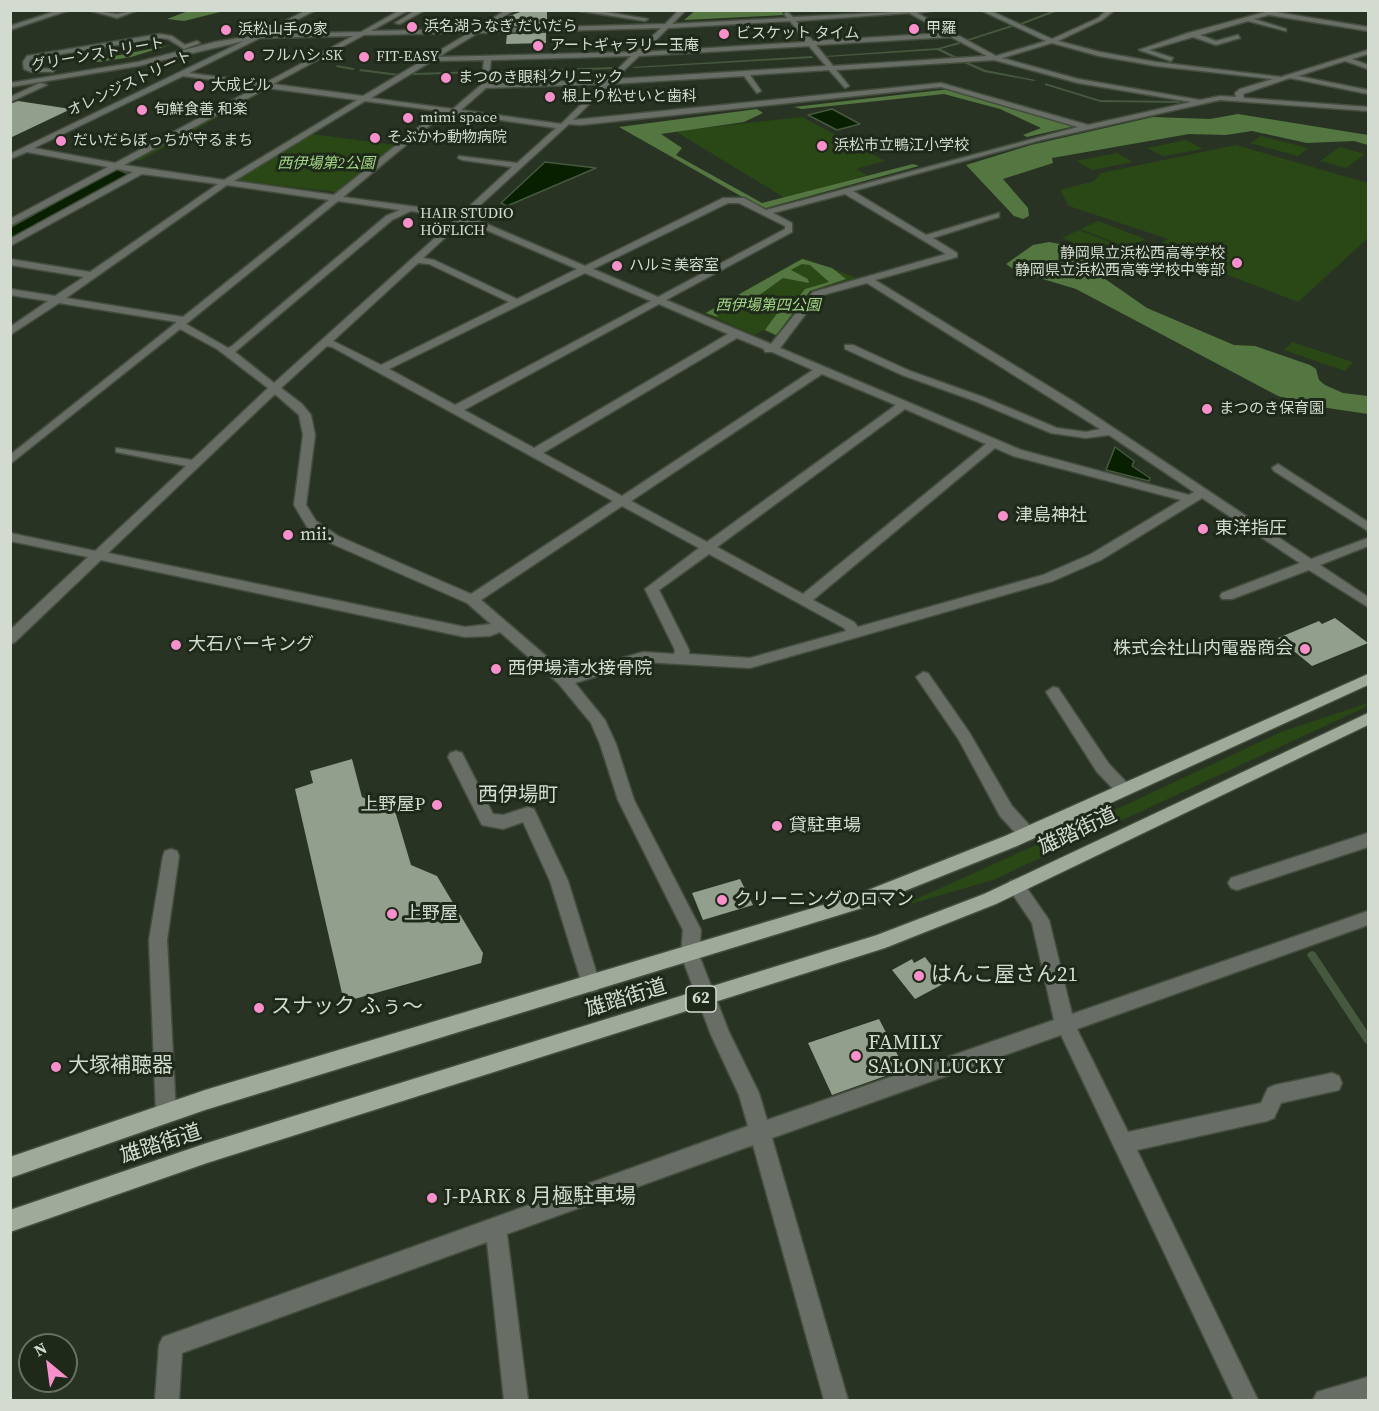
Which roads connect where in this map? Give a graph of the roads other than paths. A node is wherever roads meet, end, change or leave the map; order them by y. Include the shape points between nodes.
1 (67, 10) edge
2 (91, 10) edge
3 (135, 10) edge
4 (296, 10) edge
5 (313, 10) edge
6 (406, 10) edge
7 (422, 10) edge
8 (511, 10) edge
9 (576, 10) edge
10 (683, 10) edge
11 (784, 10) edge
12 (934, 10) edge
13 (983, 10) edge
14 (1112, 10) edge
15 (600, 12) edge
16 (912, 13) junction
17 (1247, 19) junction
18 (792, 20) junction
19 (670, 23) junction
20 (10, 28) edge
21 (583, 28) junction
22 (1368, 28) edge
23 (479, 30) junction
24 (1284, 30) dead end
25 (364, 33) junction
26 (381, 33) junction
27 (1190, 34) junction
28 (950, 35) junction
29 (261, 36) junction
30 (1238, 37) dead end
31 (239, 39) junction
32 (1052, 41) junction
33 (811, 44) junction
34 (1368, 52) edge
35 (638, 54) junction
36 (488, 58) junction
37 (995, 58) junction
38 (432, 59) junction
39 (1344, 59) junction
40 (133, 65) junction
41 (1368, 67) edge
42 (831, 68) junction
43 (1192, 68) junction
44 (165, 71) junction
45 (87, 72) junction
46 (184, 74) junction
47 (746, 74) junction
48 (1290, 76) junction
49 (49, 78) junction
50 (1280, 79) junction
51 (608, 82) junction
52 (10, 85) edge
53 (266, 86) junction
54 (484, 86) junction
55 (845, 86) dead end
56 (280, 88) junction
57 (757, 91) dead end
58 (1368, 92) edge
59 (1240, 98) junction
60 (10, 100) edge
61 (361, 100) junction
62 (1199, 103) junction
63 (1368, 108) edge
64 (448, 112) junction
65 (564, 124) junction
66 (1086, 127) junction
67 (11, 147) edge
68 (26, 149) junction
69 (10, 156) edge
70 (462, 158) dead end
71 (119, 166) junction
72 (519, 166) junction
73 (136, 169) junction
74 (225, 183) junction
75 (845, 190) junction
76 (337, 197) junction
77 (411, 208) junction
78 (764, 213) junction
79 (996, 215) dead end
80 (462, 219) junction
81 (10, 223) edge
82 (925, 237) junction
83 (10, 243) edge
84 (417, 260) junction
85 (10, 262) edge
86 (585, 270) junction
87 (92, 275) junction
88 (871, 282) dead end
89 (10, 292) edge
90 (57, 300) junction
91 (657, 301) junction
92 (518, 303) junction
93 (182, 322) junction
94 (10, 332) edge
95 (734, 335) junction
96 (327, 343) junction
97 (849, 347) dead end
98 (770, 350) junction
99 (227, 352) junction
100 (381, 369) junction
101 (819, 371) junction
102 (275, 388) junction
103 (902, 406) junction
104 (455, 410) junction
105 (1110, 431) junction
106 (993, 444) junction
107 (120, 450) dead end
108 (534, 453) junction
109 (10, 461) edge
110 (195, 464) junction
111 (1278, 468) dead end
112 (1196, 496) junction
113 (622, 501) junction
114 (1368, 527) edge
115 (10, 537) edge
116 (1368, 542) edge
117 (708, 548) junction
118 (98, 555) junction
119 (1311, 564) junction
120 (1227, 596) dead end
121 (472, 600) junction
122 (804, 600) junction
123 (1368, 603) edge
124 (501, 625) junction
125 (855, 633) junction
126 (10, 639) edge
127 (681, 659) junction
128 (923, 677) dead end
129 (1368, 679) edge
130 (565, 682) junction
131 (1053, 692) dead end
132 (1368, 718) edge
133 (456, 756) dead end
134 (1124, 790) junction
135 (1027, 834) junction
136 (1368, 840) edge
137 (171, 856) dead end
138 (1237, 883) dead end
139 (1016, 886) junction
140 (1368, 918) edge
141 (690, 955) junction
142 (591, 984) junction
143 (706, 998) junction
144 (1065, 1024) junction
145 (1332, 1083) dead end
146 (166, 1113) junction
147 (762, 1132) junction
148 (1124, 1143) junction
149 (10, 1168) edge
150 (10, 1221) edge
151 (495, 1228) junction
152 (1368, 1389) edge
153 (167, 1401) edge
154 (516, 1401) edge
155 (836, 1401) edge
156 (1246, 1401) edge
157 (1326, 1401) edge

1 - 20 street
2 - 3 street via 117,16
4 - 31 street
5 - 29 street, オレンジストリート
6 - 25 street
7 - 26 street
8 - 23 street
9 - 15 street
10 - 19 street
11 - 18 street
12 - 16 street
13 - 32 street
14 - 32 street
15 - 19 street
15 - 21 street
16 - 18 street
16 - 28 street
17 - 22 street via 1269,13
17 - 24 street
17 - 27 street
18 - 19 street
18 - 33 street
19 - 21 street
19 - 35 street
21 - 23 street
23 - 26 street
23 - 38 street
25 - 26 street
25 - 29 street
25 - 53 street
26 - 56 street
27 - 30 street via 1216,43
27 - 43 street via 1142,50
28 - 33 street
28 - 37 street
29 - 31 street, グリーンストリート
29 - 46 street, オレンジストリート
31 - 40 street, グリーンストリート
31 - 44 street, オレンジストリート
31 - 45 street via 232,36 184,47 170,37 160,36 29,57 26,62 31,70
32 - 37 street
32 - 43 street via 1113,57
33 - 35 street
33 - 42 street
34 - 39 street
35 - 36 street
35 - 51 street
36 - 38 street
36 - 54 street
37 - 42 street
37 - 62 street via 1066,79
38 - 61 street
39 - 41 street
39 - 48 street
40 - 44 street
40 - 45 street, グリーンストリート
42 - 47 street
42 - 55 street
43 - 50 street
44 - 67 street, オレンジストリート
45 - 49 street, グリーンストリート
46 - 53 street
46 - 68 street, オレンジストリート
47 - 51 street
47 - 57 street
48 - 50 street
48 - 58 street
49 - 52 street, グリーンストリート
49 - 60 street via 48,83
50 - 59 street via 1240,92
51 - 54 street
51 - 65 street
53 - 56 street
53 - 71 street
54 - 64 street
56 - 61 street
56 - 73 street
59 - 62 street
59 - 63 street
61 - 64 street
61 - 74 street
62 - 66 street
64 - 65 street
64 - 76 street
65 - 66 street via 941,85
65 - 72 street
66 - 75 street
68 - 69 street, オレンジストリート
68 - 71 street
70 - 72 street
71 - 73 street
71 - 81 street
72 - 80 street
73 - 74 street
73 - 83 street
74 - 76 street
74 - 87 street
75 - 78 street
75 - 82 street
76 - 77 street
76 - 93 street
77 - 80 street
77 - 99 street via 389,218
78 - 86 street via 741,201 726,200
78 - 91 street via 789,225 789,230
79 - 82 street
80 - 84 street
80 - 86 street
82 - 98 street via 954,255 816,294 779,344
84 - 92 street via 431,262
84 - 96 street
85 - 87 street
86 - 91 street
86 - 92 street
87 - 90 street
88 - 105 street
89 - 90 street
90 - 93 street
90 - 94 street
91 - 95 street
91 - 104 street
92 - 100 street
93 - 99 street
93 - 109 street
95 - 98 street
95 - 108 street
96 - 100 street
96 - 102 street
97 - 105 street via 906,374 1054,431 1086,435
98 - 101 street
99 - 102 street
100 - 104 street
101 - 103 street
101 - 113 street
102 - 110 street
102 - 121 street via 298,406 309,424 300,495 310,524 333,539
103 - 106 street
103 - 117 street
104 - 108 street
105 - 112 street
106 - 112 street via 1027,457
106 - 122 street
107 - 110 street
108 - 113 street
110 - 118 street
111 - 114 street
112 - 119 street via 1230,509
112 - 125 street via 1073,568
113 - 117 street
113 - 121 street
115 - 118 street
116 - 119 street
117 - 122 street
117 - 127 street via 652,589 682,650
118 - 124 street via 465,632 490,631
118 - 126 street
119 - 120 street
119 - 123 street
121 - 124 street
122 - 125 street via 849,625
124 - 130 street
125 - 127 street via 750,663
127 - 130 street via 643,657
128 - 135 street via 964,736 1006,811
129 - 134 main road, 雄踏街道
130 - 141 street via 597,720 608,744 626,800 692,930
131 - 134 street via 1103,768
132 - 139 main road, 雄踏街道 / 62
133 - 142 street via 488,820 503,822 528,814 559,881
134 - 135 main road, 雄踏街道
135 - 141 main road, 雄踏街道 via 856,903
136 - 138 street
137 - 146 street via 158,940
139 - 143 main road, 雄踏街道 / 62 via 879,942
139 - 144 street via 1040,920
140 - 144 street
141 - 142 main road, 雄踏街道
141 - 143 street
142 - 146 main road, 雄踏街道
143 - 147 street via 741,1072
143 - 150 main road, 雄踏街道 / 62 via 207,1153
144 - 147 street
144 - 148 street
145 - 148 street via 1275,1095 1267,1111
146 - 149 main road, 雄踏街道
147 - 151 street
147 - 155 street
148 - 156 street
151 - 153 street via 171,1345
151 - 154 street
152 - 157 street

